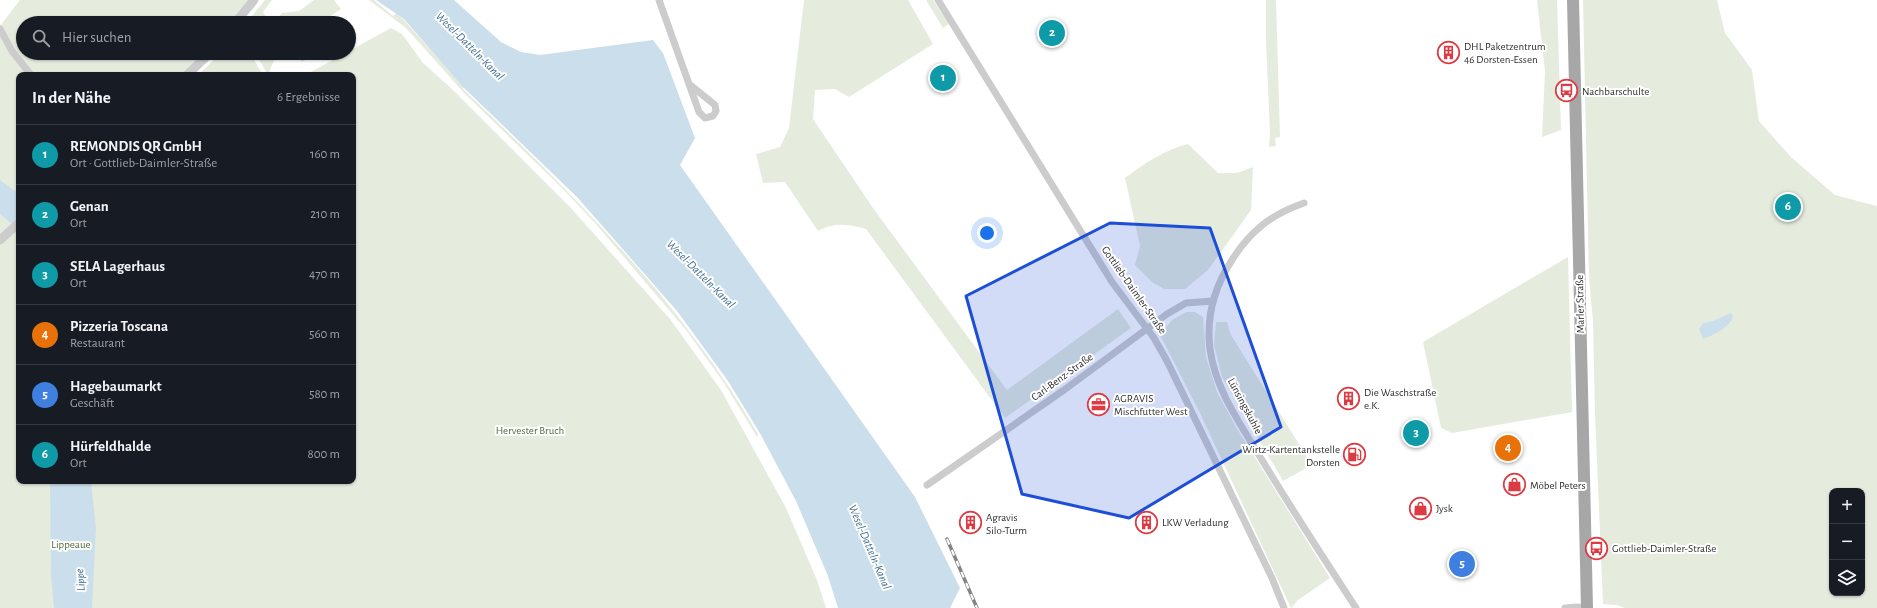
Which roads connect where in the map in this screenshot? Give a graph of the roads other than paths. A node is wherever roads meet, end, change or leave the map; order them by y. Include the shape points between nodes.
1 (254, 0) edge
2 (659, 0) edge
3 (938, 0) edge
4 (1573, 0) edge
5 (241, 16) edge
6 (0, 29) edge
7 (16, 56) edge
8 (19, 60) edge
9 (203, 60) edge
10 (29, 72) edge
11 (190, 72) edge
12 (689, 84) junction
13 (1304, 203) dead end
14 (16, 226) edge
15 (0, 240) edge
16 (1213, 301) junction
17 (1147, 328) junction
18 (927, 485) dead end
19 (1284, 608) edge
20 (1356, 608) edge
21 (1564, 608) edge
22 (1587, 608) edge

1 - 5 street
2 - 12 street
3 - 17 street, Gottlieb-Daimler-Straße via 1112,282
4 - 22 main road, Marler Straße
6 - 7 street
8 - 10 street
9 - 11 street
12 - 12 street via 700,115 708,118 713,116 716,111 713,103
13 - 16 street, Lünsingskuhle via 1274,215 1248,238 1226,269
14 - 15 street
16 - 17 street, Carl-Benz-Straße via 1186,303
16 - 20 street, Lünsingskuhle via 1209,328 1210,349 1215,372 1224,394 1281,491
17 - 18 street, Carl-Benz-Straße via 1064,390
17 - 19 street, Gottlieb-Daimler-Straße via 1167,361
21 - 22 street

